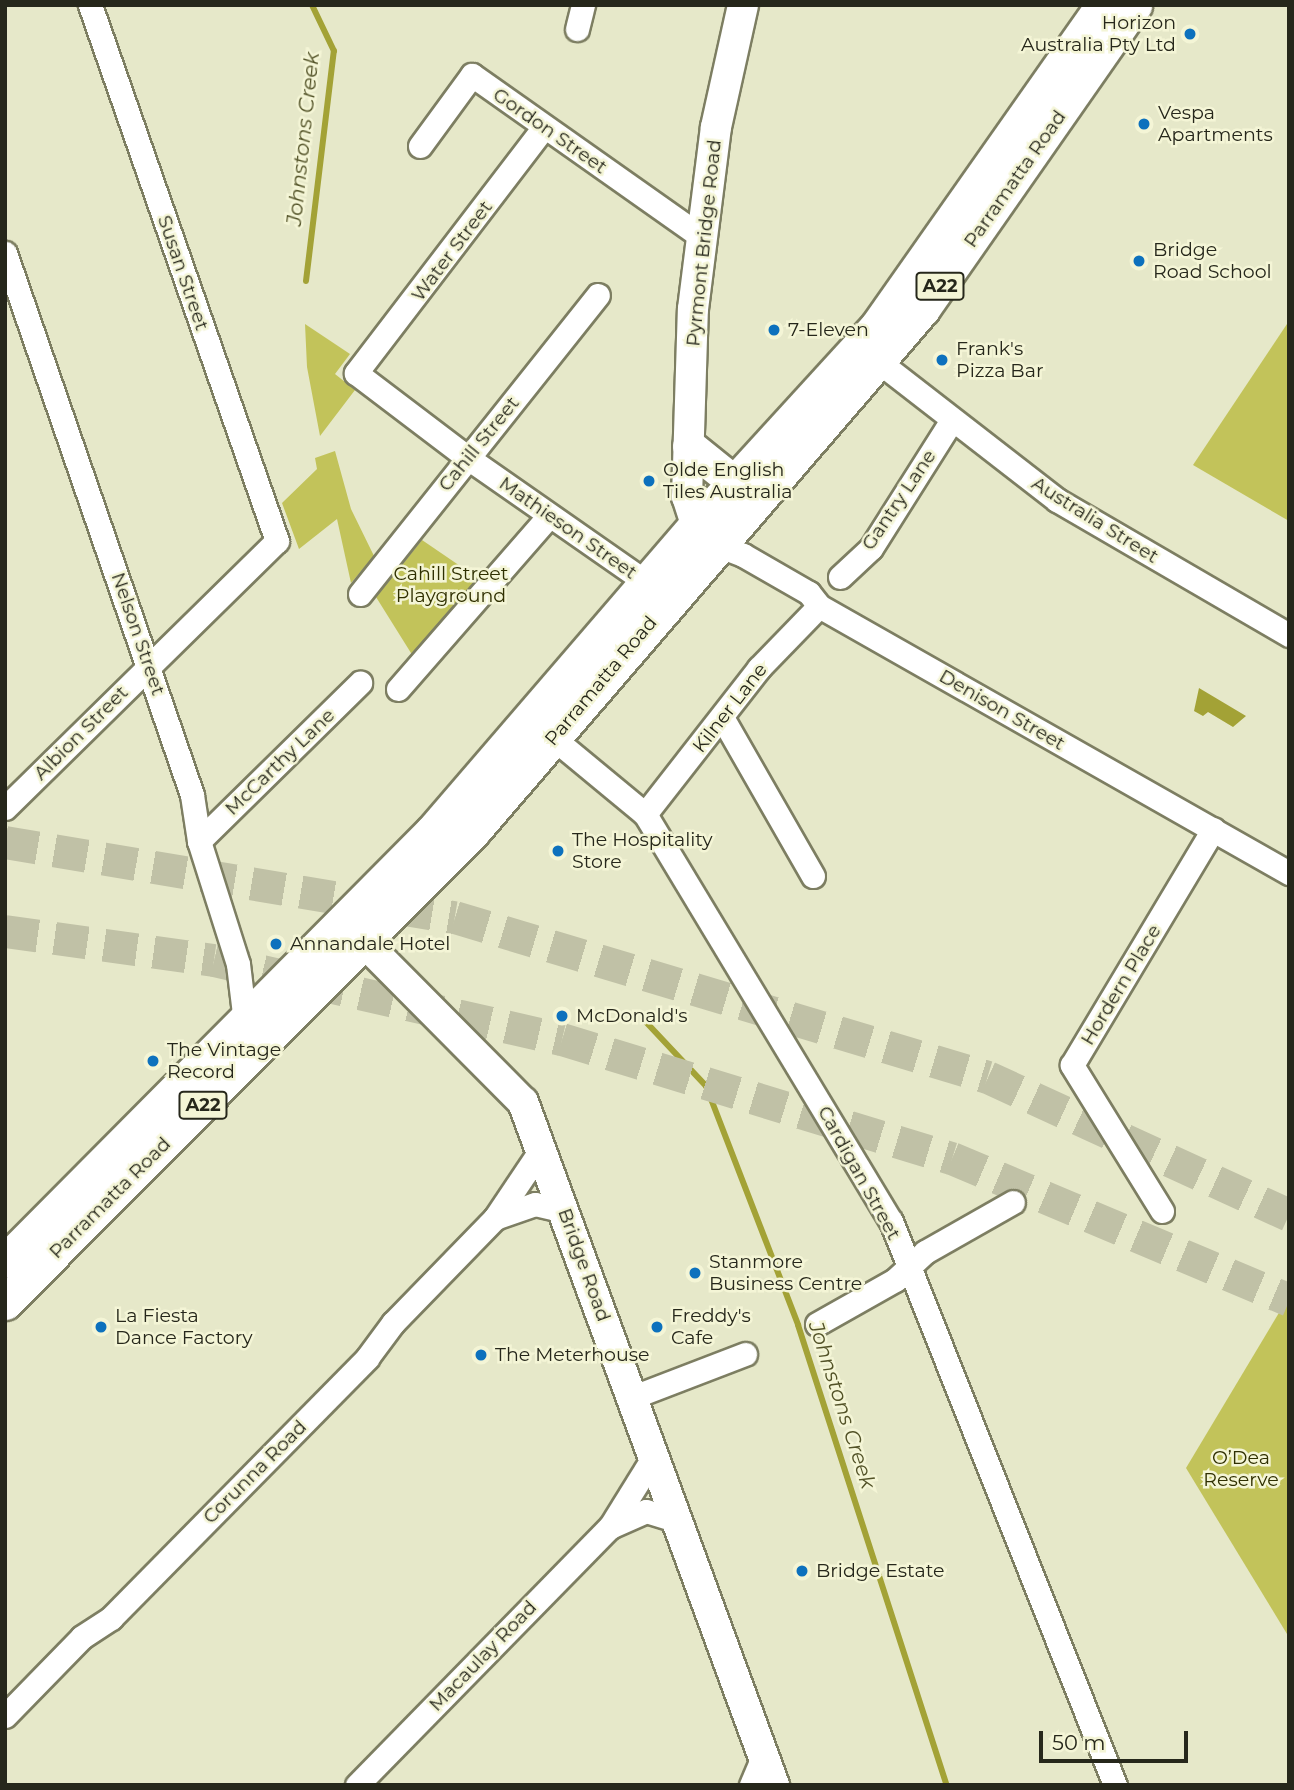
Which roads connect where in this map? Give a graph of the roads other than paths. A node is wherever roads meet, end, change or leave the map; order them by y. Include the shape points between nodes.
1 (90, 5) edge
2 (583, 5) edge
3 (743, 5) edge
4 (1102, 5) edge
5 (1135, 5) edge
6 (577, 29) dead end
7 (544, 127) junction
8 (420, 146) dead end
9 (702, 237) junction
10 (5, 253) edge
11 (598, 295) dead end
12 (879, 362) junction
13 (356, 373) joint
14 (952, 420) junction
15 (689, 446) junction
16 (468, 458) junction
17 (734, 482) junction
18 (549, 516) junction
19 (706, 534) junction
20 (277, 541) joint
21 (840, 577) dead end
22 (646, 582) junction
23 (360, 594) dead end
24 (819, 606) junction
25 (1289, 635) edge
26 (150, 666) junction
27 (360, 683) dead end
28 (398, 689) dead end
29 (723, 719) junction
30 (553, 737) junction
31 (5, 808) edge
32 (645, 814) junction
33 (1213, 829) junction
34 (199, 842) junction
35 (1289, 873) edge
36 (813, 876) dead end
37 (355, 933) junction
38 (245, 1022) junction
39 (542, 1148) junction
40 (1013, 1202) dead end
41 (565, 1211) junction
42 (1162, 1211) dead end
43 (495, 1218) junction
44 (5, 1261) edge
45 (909, 1268) junction
46 (5, 1303) edge
47 (817, 1324) dead end
48 (745, 1354) dead end
49 (633, 1397) junction
50 (654, 1456) junction
51 (678, 1521) junction
52 (610, 1527) junction
53 (5, 1716) edge
54 (763, 1757) junction
55 (357, 1785) edge
56 (751, 1785) edge
57 (774, 1785) edge
58 (1115, 1785) edge

1 - 20 street, Susan Street
2 - 6 street
3 - 9 main road, Pyrmont Bridge Road via 716,127
4 - 17 highway, Parramatta Road / A22 via 898,299
5 - 12 highway, Parramatta Road / A22 via 956,264
7 - 8 street, Gordon Street via 472,75
7 - 9 street, Gordon Street
7 - 13 street, Water Street
9 - 15 main road, Pyrmont Bridge Road via 692,309
10 - 26 street, Nelson Street
11 - 16 street, Cahill Street
12 - 14 street, Australia Street
12 - 19 highway, Parramatta Road / A22
13 - 16 street, Mathieson Street
14 - 21 street, Gantry Lane via 871,548
14 - 25 street, Australia Street via 1057,500
15 - 17 highway
15 - 19 main road, Pyrmont Bridge Road via 688,502
16 - 18 street, Mathieson Street
16 - 23 street, Cahill Street
17 - 19 highway, Parramatta Road / A22
18 - 22 street, Mathieson Street
18 - 28 street
19 - 22 highway, Parramatta Road / A22
19 - 24 street, Denison Street via 809,593
19 - 30 highway, Parramatta Road / A22
20 - 26 street, Albion Street
22 - 37 highway, Parramatta Road / A22 via 463,796
24 - 29 street, Kilner Lane via 760,668
24 - 33 street, Denison Street
26 - 31 street, Albion Street
26 - 34 street, Nelson Street via 192,796
27 - 34 street, McCarthy Lane
29 - 32 street, Kilner Lane
29 - 36 street
30 - 32 street, Cardigan Street
30 - 37 highway, Parramatta Road / A22 via 452,855
32 - 45 street, Cardigan Street via 891,1221
33 - 35 street, Denison Street
33 - 42 street, Hordern Place via 1072,1065
34 - 38 street, Nelson Street via 238,964
37 - 38 highway, Parramatta Road / A22
37 - 39 main road, Bridge Road via 514,1091
37 - 46 highway, Parramatta Road / A22
38 - 44 highway, Parramatta Road / A22
39 - 41 main road, Bridge Road
39 - 43 street, Corunna Road
40 - 45 street via 925,1252
41 - 43 street, Corunna Road via 535,1204
41 - 49 main road, Bridge Road
43 - 53 street, Corunna Road via 393,1323 367,1358 111,1618 82,1637
45 - 47 street
45 - 58 street, Cardigan Street
48 - 49 street
49 - 50 main road, Bridge Road
50 - 51 main road, Bridge Road
50 - 52 street, Macaulay Road
51 - 52 street, Macaulay Road via 646,1511
51 - 54 main road, Bridge Road
52 - 55 street, Macaulay Road
54 - 56 street
54 - 57 main road, Bridge Road

